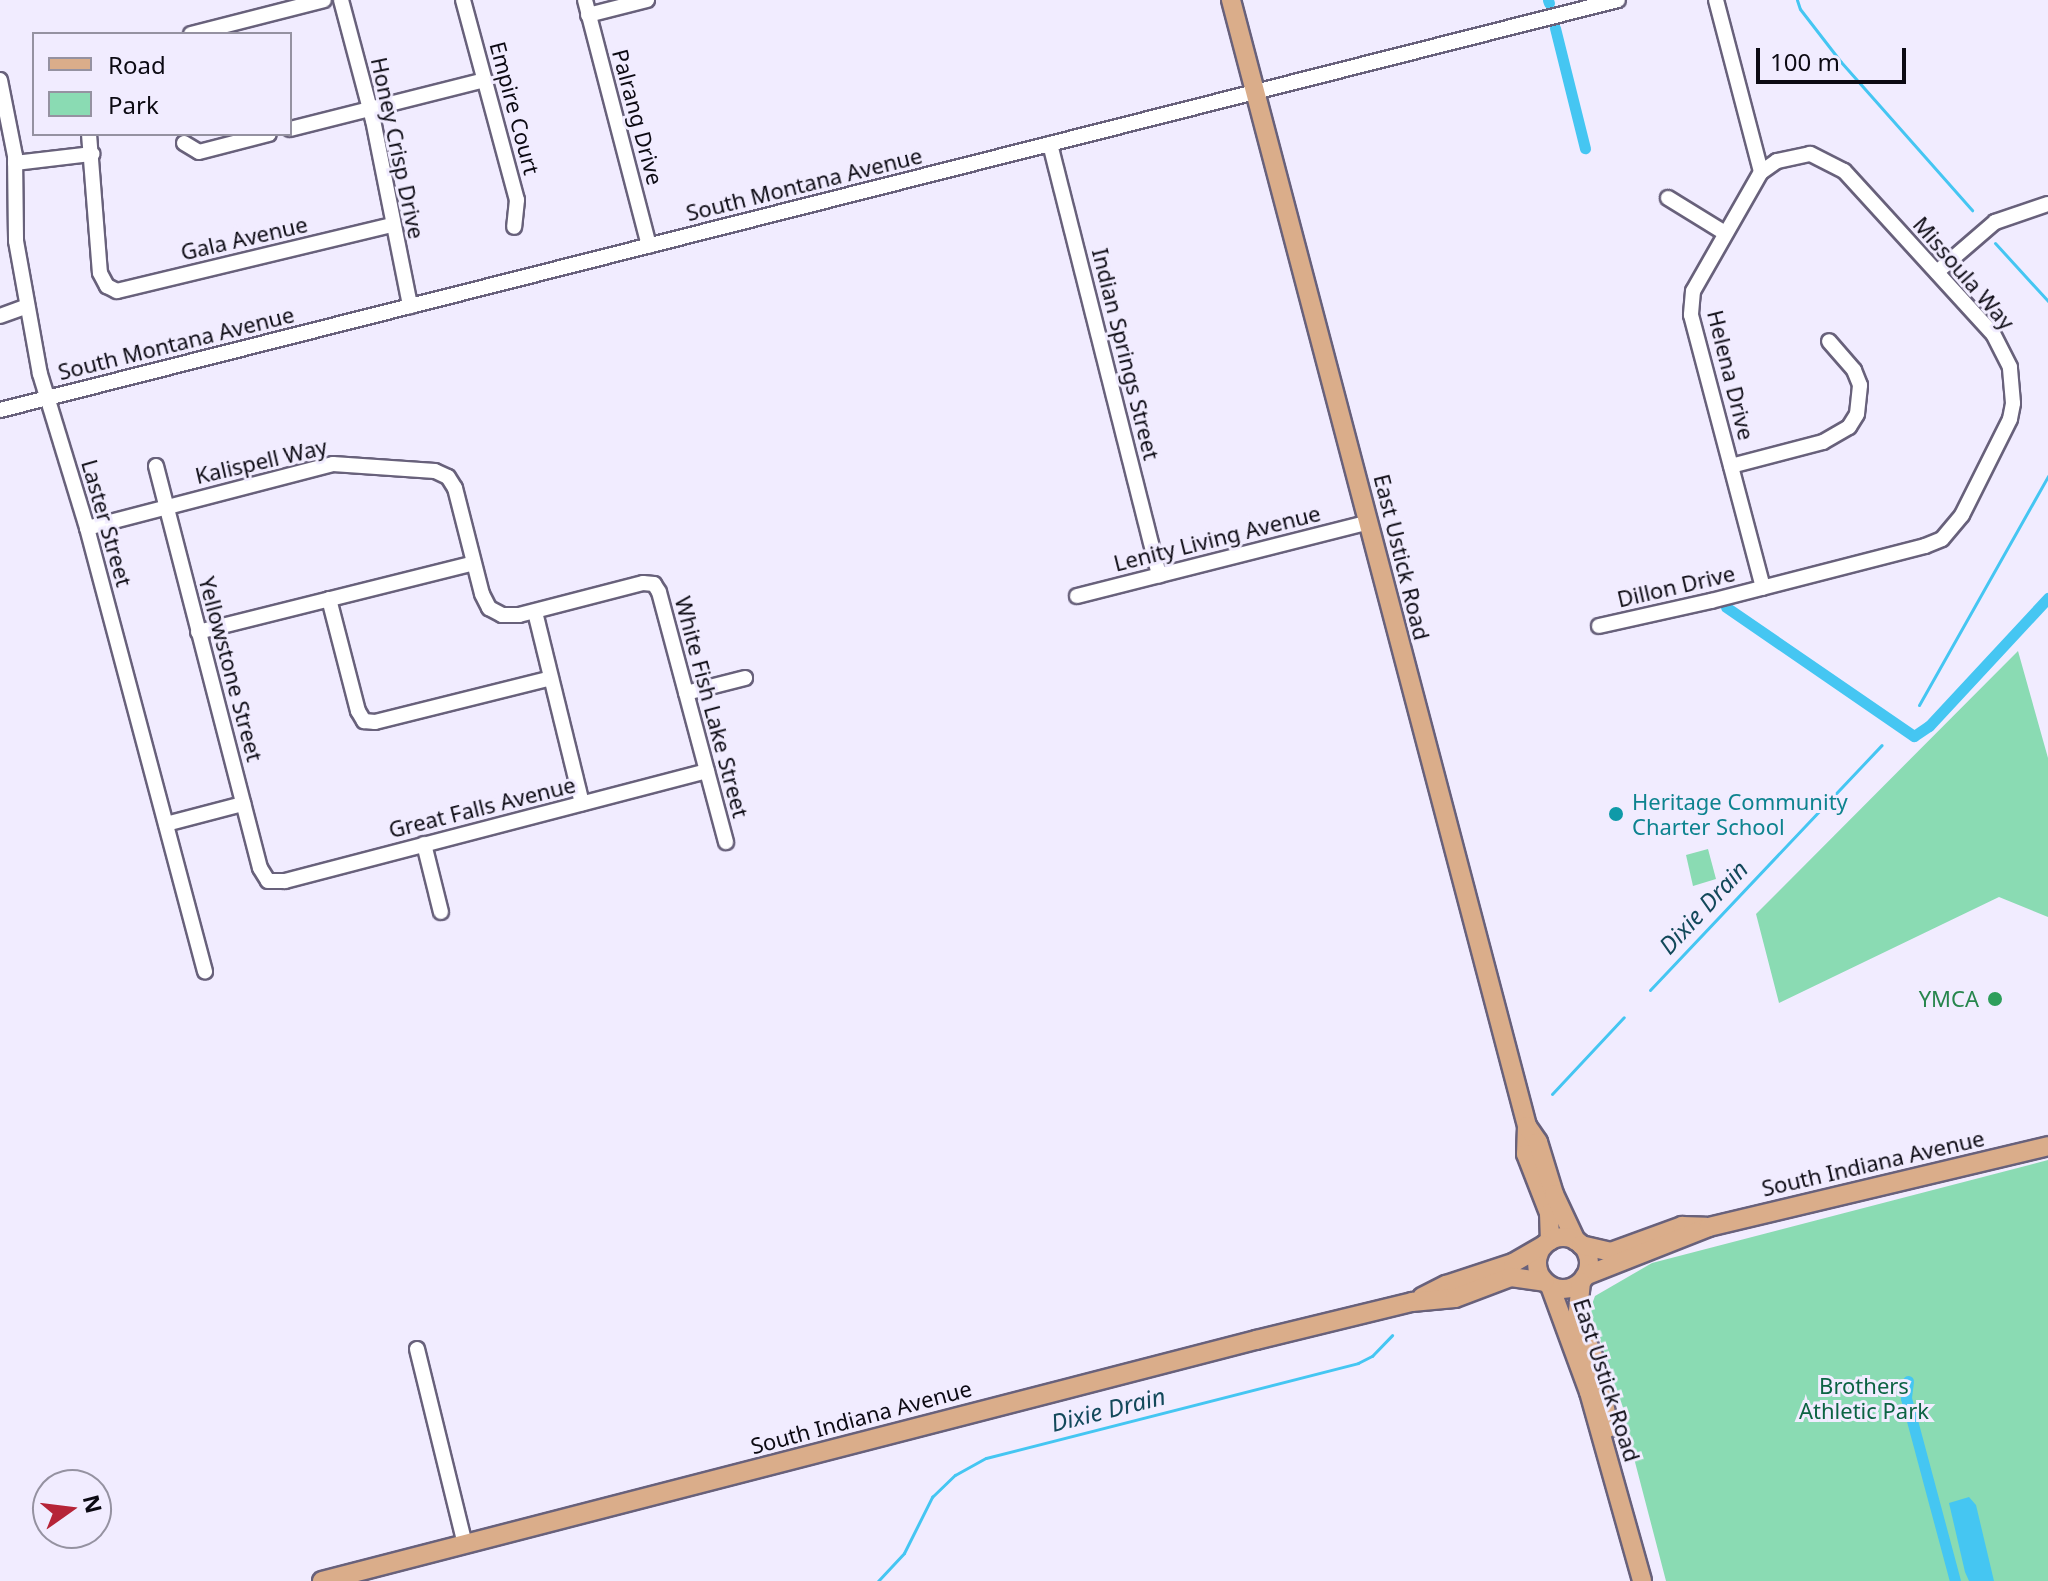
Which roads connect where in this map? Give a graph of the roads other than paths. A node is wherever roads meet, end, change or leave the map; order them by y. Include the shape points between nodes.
1 (324, 0) edge
2 (341, 0) edge
3 (463, 0) edge
4 (647, 0) edge
5 (1231, 0) edge
6 (1618, 0) edge
7 (1716, 0) edge
8 (586, 7) edge
9 (199, 32) edge
10 (0, 80) edge
11 (485, 80) junction
12 (1255, 92) junction
13 (369, 108) junction
14 (292, 128) edge
15 (89, 136) edge
16 (261, 136) edge
17 (184, 143) dead end
18 (1050, 144) junction
19 (92, 154) junction
20 (15, 163) junction
21 (1761, 172) junction
22 (1668, 198) dead end
23 (2048, 204) edge
24 (392, 225) junction
25 (514, 227) dead end
26 (1725, 233) junction
27 (649, 246) junction
28 (1937, 272) junction
29 (27, 306) junction
30 (410, 306) junction
31 (0, 316) edge
32 (1829, 341) dead end
33 (48, 398) junction
34 (0, 410) edge
35 (156, 466) dead end
36 (1731, 466) junction
37 (165, 507) junction
38 (1369, 522) junction
39 (87, 528) junction
40 (474, 563) junction
41 (1159, 575) junction
42 (1763, 588) junction
43 (1077, 596) dead end
44 (329, 599) junction
45 (535, 612) junction
46 (1599, 626) dead end
47 (198, 632) junction
48 (551, 678) junction
49 (745, 678) dead end
50 (686, 693) junction
51 (707, 771) junction
52 (582, 803) junction
53 (243, 804) junction
54 (166, 824) junction
55 (726, 842) dead end
56 (424, 844) junction
57 (268, 881) joint
58 (441, 912) dead end
59 (205, 972) dead end
60 (1527, 1126) junction
61 (2048, 1146) edge
62 (1709, 1227) junction
63 (1547, 1243) junction
64 (1578, 1243) junction
65 (1583, 1279) junction
66 (1547, 1284) junction
67 (1412, 1302) junction
68 (417, 1349) dead end
69 (1618, 1490) junction
70 (465, 1545) junction
71 (353, 1577) edge
72 (322, 1581) edge
73 (1642, 1581) edge

1 - 9 street
2 - 13 street, Honey Crisp Drive
3 - 11 street, Empire Court
4 - 8 street
5 - 12 main road, East Ustick Road
6 - 12 street, South Montana Avenue
7 - 21 street
8 - 27 street, Palrang Drive
10 - 20 street, Laster Street
11 - 13 street
11 - 25 street, Empire Court via 517,200
12 - 18 street, South Montana Avenue
12 - 38 main road, East Ustick Road
13 - 14 street
13 - 24 street, Honey Crisp Drive
15 - 19 street
16 - 17 street via 199,152
18 - 27 street, South Montana Avenue
18 - 41 street, Indian Springs Street
19 - 20 street
19 - 24 street, Gala Avenue via 100,273 117,291
20 - 29 street, Laster Street via 16,241
21 - 26 street, Helena Drive
21 - 28 street, Missoula Way via 1794,156 1825,159 1844,171
22 - 26 street
23 - 28 street via 1995,222
24 - 30 street, Honey Crisp Drive
26 - 36 street, Helena Drive via 1691,303
27 - 30 street, South Montana Avenue
28 - 42 street, Missoula Way via 2003,351 2013,403 2004,434 1954,527 1925,546
29 - 31 street
29 - 33 street, Laster Street
30 - 33 street, South Montana Avenue
32 - 36 street via 1860,385 1857,414 1849,427 1823,442
33 - 34 street, South Montana Avenue
33 - 39 street, Laster Street
35 - 37 street, Yellowstone Street
36 - 42 street, Helena Drive
37 - 39 street, Kalispell Way
37 - 40 street, Kalispell Way via 333,464 435,471 455,488
37 - 47 street, Yellowstone Street
38 - 41 street, Lenity Living Avenue
38 - 60 main road, East Ustick Road
39 - 54 street, Laster Street
40 - 44 street
40 - 45 street via 489,608 502,615
41 - 43 street, Lenity Living Avenue
42 - 46 street, Dillon Drive
44 - 47 street
44 - 48 street via 364,721
45 - 48 street
45 - 50 street, White Fish Lake Street via 654,584
47 - 53 street, Yellowstone Street
48 - 52 street
49 - 50 street
50 - 51 street, White Fish Lake Street
51 - 52 street, Great Falls Avenue
51 - 55 street, White Fish Lake Street
52 - 56 street, Great Falls Avenue
53 - 54 street
53 - 57 street, Yellowstone Street
54 - 59 street, Laster Street
56 - 57 street, Great Falls Avenue
56 - 58 street
60 - 63 main road, East Ustick Road via 1526,1154 1549,1213
60 - 64 main road, East Ustick Road
61 - 62 main road, South Indiana Avenue
62 - 64 main road, South Indiana Avenue via 1682,1226 1611,1252
62 - 65 main road, South Indiana Avenue
63 - 64 main road via 1563,1237
63 - 66 main road via 1537,1263
63 - 67 main road, South Indiana Avenue via 1513,1263
64 - 65 main road via 1589,1263
65 - 66 main road via 1570,1289
65 - 69 main road, East Ustick Road via 1577,1319 1604,1391
66 - 67 main road, South Indiana Avenue via 1511,1277 1455,1298
66 - 69 main road, East Ustick Road via 1589,1392
67 - 70 main road, South Indiana Avenue
68 - 70 street
69 - 73 main road, East Ustick Road
70 - 71 main road, South Indiana Avenue
71 - 72 main road, South Indiana Avenue

